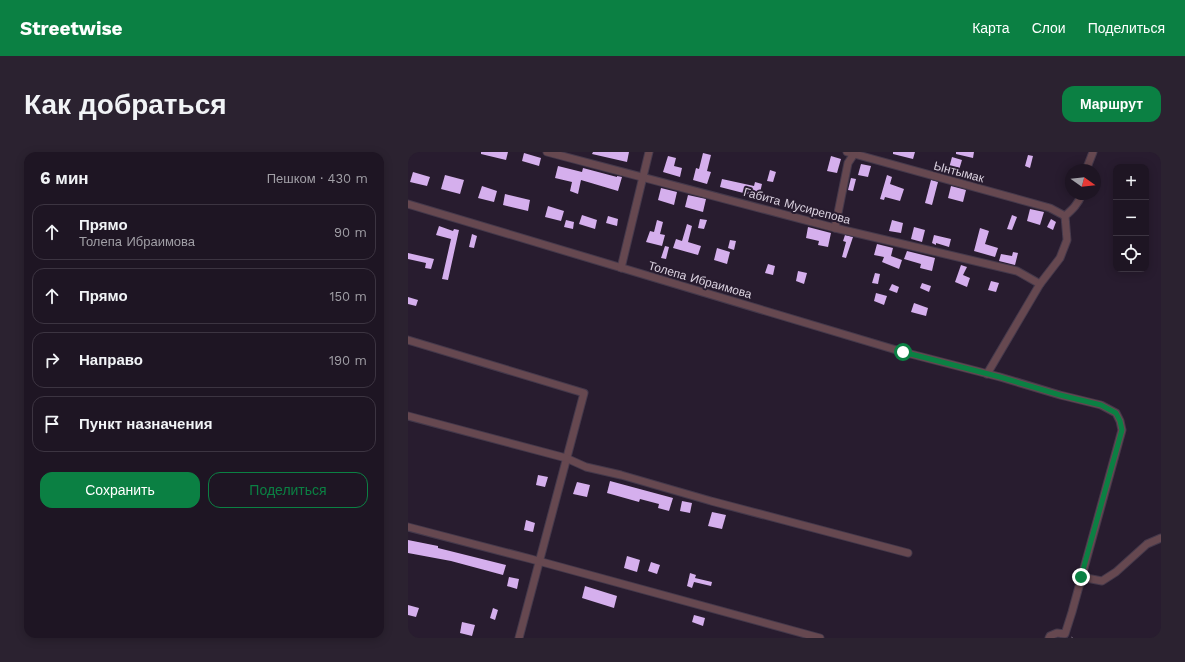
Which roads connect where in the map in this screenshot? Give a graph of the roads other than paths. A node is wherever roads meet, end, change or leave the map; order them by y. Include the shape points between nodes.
1 (547, 152) edge
2 (649, 152) edge
3 (1093, 152) edge
4 (853, 153) edge
5 (1088, 164) edge
6 (643, 177) junction
7 (1080, 200) edge
8 (408, 204) edge
9 (1065, 216) junction
10 (835, 228) junction
11 (621, 268) junction
12 (1040, 284) junction
13 (408, 340) edge
14 (992, 365) junction
15 (987, 374) junction
16 (994, 376) junction
17 (408, 416) edge
18 (566, 458) junction
19 (408, 527) edge
20 (1161, 538) edge
21 (908, 553) dead end
22 (539, 561) junction
23 (1081, 577) junction
24 (519, 638) edge
25 (820, 638) edge
26 (1049, 638) edge

1 - 6 street, Габита Мусирепова
2 - 6 street
3 - 5 street
4 - 9 street, Ынтымак via 1050,208
4 - 10 street via 848,163
6 - 10 street, Габита Мусирепова
6 - 11 street
7 - 9 street
8 - 11 street, Толепа Ибраимова
9 - 12 street via 1068,240 1060,258
10 - 12 street, Габита Мусирепова via 1017,270
11 - 15 street, Толепа Ибраимова via 903,352
12 - 14 street
13 - 18 street via 584,393
14 - 15 street
14 - 16 street
15 - 16 street, Толепа Ибраимова
16 - 23 street, Толепа Ибраимова via 1101,405 1116,413 1120,421 1120,439
17 - 18 street
18 - 21 street via 586,467
18 - 22 street
19 - 22 street
20 - 23 street via 1147,544 1102,581
22 - 24 street
22 - 25 street
23 - 26 street, Толепа Ибраимова via 1065,634 1057,633

